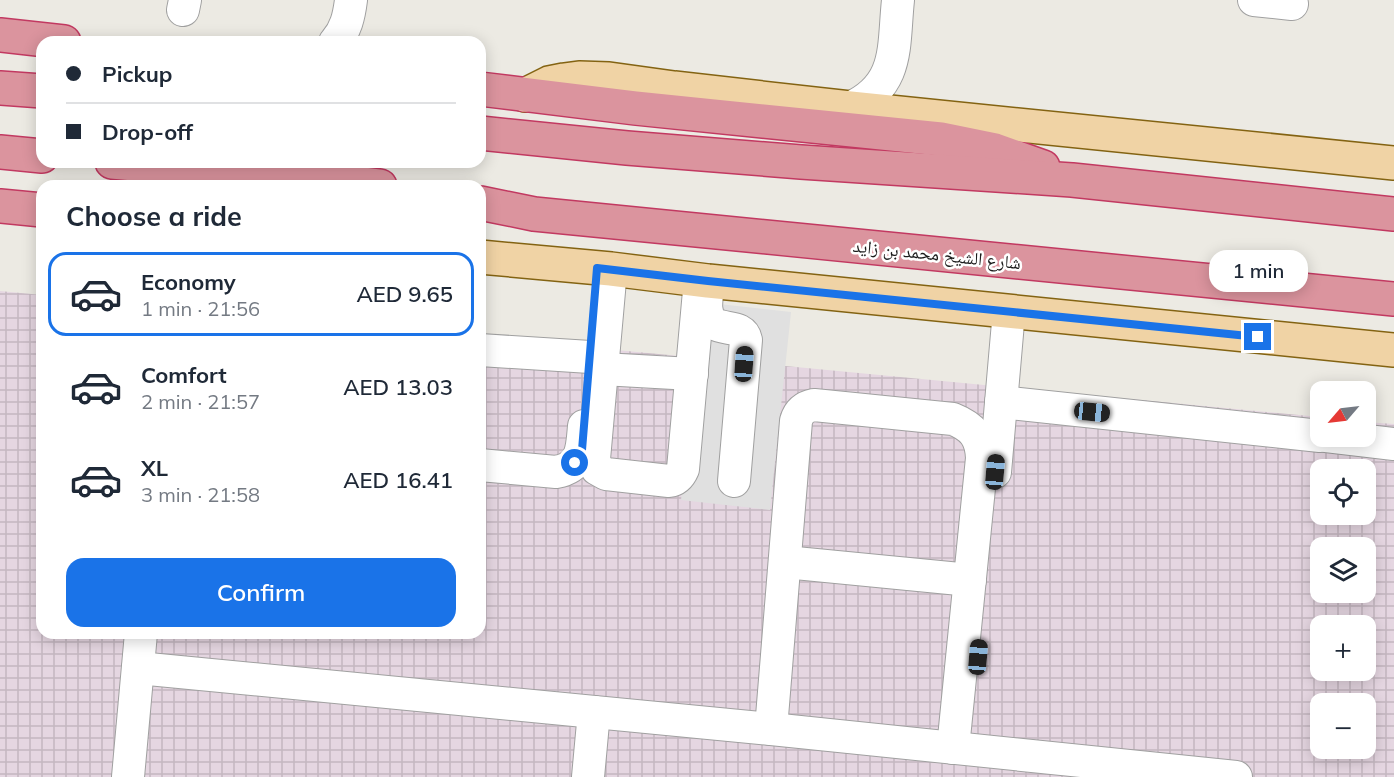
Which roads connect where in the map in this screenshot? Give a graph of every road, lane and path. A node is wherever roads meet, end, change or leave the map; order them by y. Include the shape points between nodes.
1 (351, 0) edge
2 (898, 0) edge
3 (1254, 0) edge
4 (1292, 4) dead end
5 (0, 34) edge
6 (340, 36) edge
7 (36, 38) edge
8 (0, 88) edge
9 (486, 90) edge
10 (36, 91) edge
11 (525, 95) junction
12 (850, 108) junction
13 (486, 134) edge
14 (0, 152) edge
15 (36, 155) edge
16 (1394, 163) edge
17 (179, 168) edge
18 (333, 180) edge
19 (1072, 180) junction
20 (486, 204) edge
21 (0, 206) edge
22 (36, 209) edge
23 (534, 214) junction
24 (1394, 214) edge
25 (486, 215) edge
26 (486, 258) edge
27 (604, 269) junction
28 (704, 280) junction
29 (1394, 299) edge
30 (1009, 312) junction
31 (1394, 350) edge
32 (486, 351) edge
33 (596, 363) junction
34 (692, 374) junction
35 (1001, 402) junction
36 (1310, 435) edge
37 (1376, 442) edge
38 (1394, 444) edge
39 (486, 465) edge
40 (734, 481) dead end
41 (785, 562) junction
42 (970, 580) junction
43 (140, 639) edge
44 (138, 669) junction
45 (594, 712) junction
46 (771, 729) junction
47 (961, 749) junction
48 (128, 777) edge
49 (588, 777) edge
50 (1236, 777) edge

1 - 6 street
2 - 12 street via 892,57 885,79 870,97
3 - 4 street
5 - 7 highway
8 - 10 highway
9 - 11 highway
11 - 12 main road via 549,83 594,78
11 - 19 highway via 941,139 1004,153
12 - 16 main road
13 - 19 highway via 789,161
14 - 15 highway
17 - 18 highway
19 - 24 highway
20 - 23 highway, شارع الشيخ محمد بن زايد
21 - 22 highway
23 - 25 highway
23 - 29 highway, شارع الشيخ محمد بن زايد
26 - 27 main road
27 - 28 main road
27 - 33 street
28 - 30 main road
28 - 34 street
28 - 40 street via 710,321 740,330 746,340
30 - 31 main road
30 - 35 street
32 - 33 street
33 - 34 street
33 - 34 street via 594,459 597,469 606,474 669,481 678,478 683,469
33 - 39 street via 582,450 575,463 556,471
35 - 36 street
35 - 47 street
37 - 38 street
41 - 42 street
41 - 42 street via 796,421 802,410 814,405 953,419 971,429 982,448 982,458
41 - 46 street
42 - 47 street
43 - 44 street
44 - 45 street
44 - 48 street
45 - 46 street
45 - 49 street
46 - 47 street
47 - 50 street

